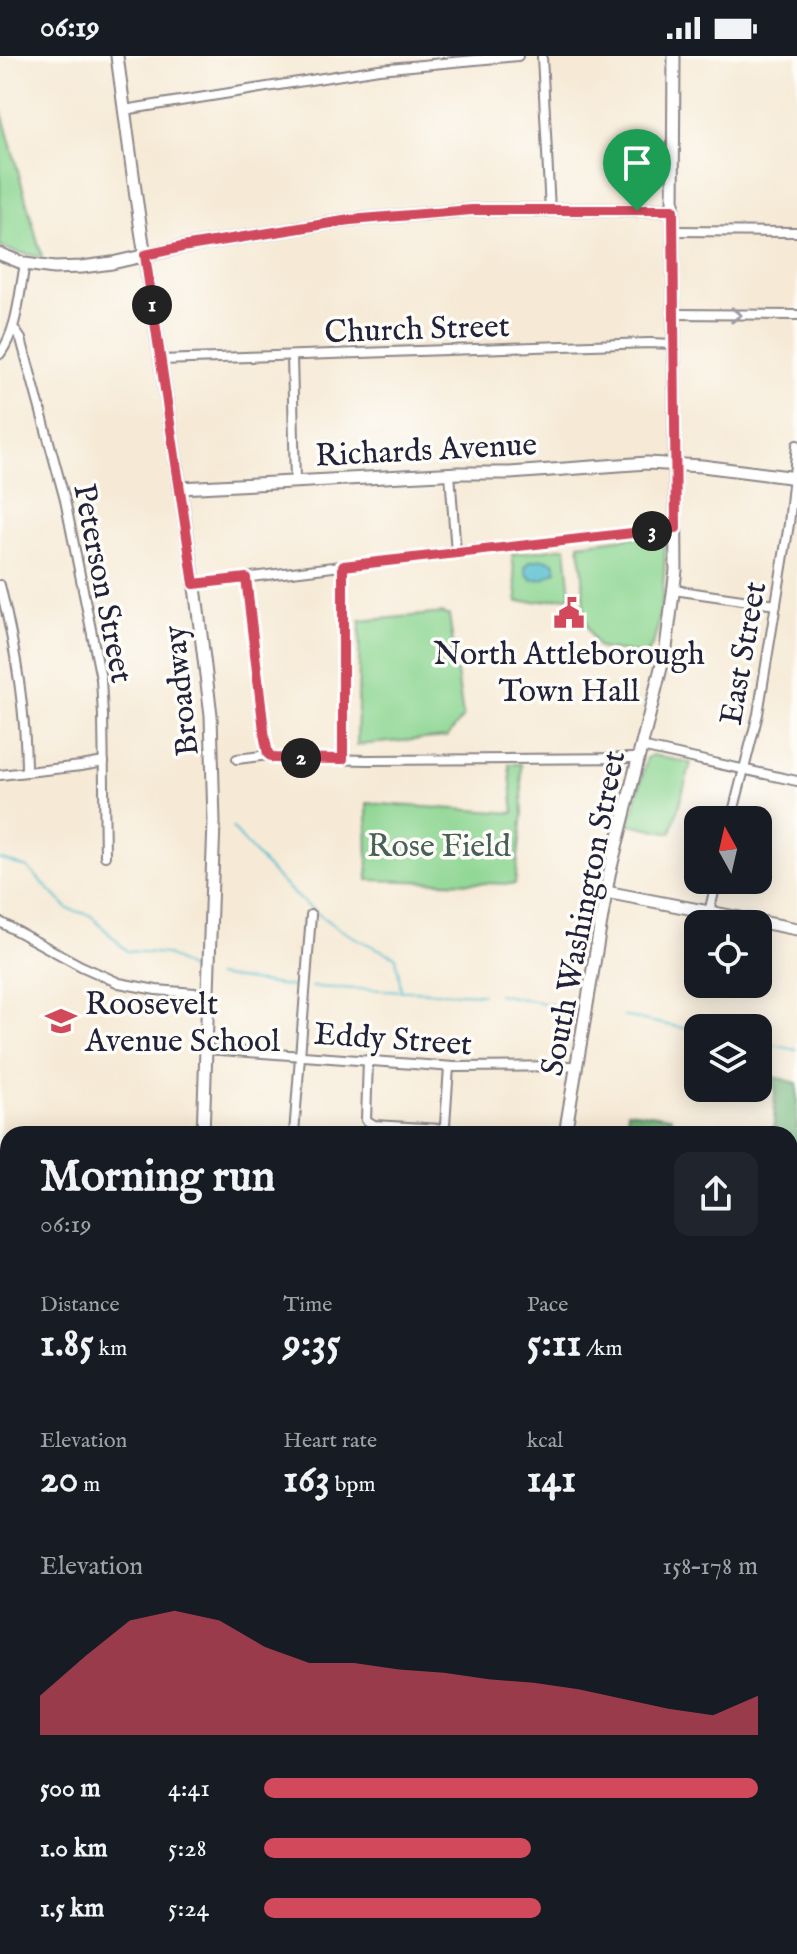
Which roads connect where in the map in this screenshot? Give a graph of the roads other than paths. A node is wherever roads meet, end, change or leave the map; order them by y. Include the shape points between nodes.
1 (117, 56) edge
2 (518, 56) edge
3 (542, 56) edge
4 (674, 56) edge
5 (124, 110) junction
6 (673, 210) junction
7 (550, 211) junction
8 (674, 231) junction
9 (797, 232) edge
10 (0, 254) edge
11 (145, 255) junction
12 (25, 264) junction
13 (675, 314) junction
14 (797, 315) edge
15 (13, 327) junction
16 (675, 344) junction
17 (0, 354) edge
18 (292, 356) junction
19 (161, 360) junction
20 (797, 445) edge
21 (675, 464) junction
22 (450, 474) junction
23 (795, 478) edge
24 (295, 482) junction
25 (180, 488) junction
26 (676, 528) junction
27 (456, 552) junction
28 (343, 566) junction
29 (246, 578) junction
30 (194, 584) junction
31 (0, 585) edge
32 (674, 590) junction
33 (776, 605) junction
34 (639, 753) junction
35 (269, 755) junction
36 (237, 759) dead end
37 (343, 759) junction
38 (104, 762) junction
39 (744, 769) junction
40 (26, 772) junction
41 (0, 775) edge
42 (797, 781) edge
43 (735, 806) edge
44 (105, 856) dead end
45 (606, 892) junction
46 (699, 910) edge
47 (311, 915) dead end
48 (0, 922) edge
49 (772, 924) edge
50 (797, 929) edge
51 (208, 994) junction
52 (206, 1049) junction
53 (301, 1056) junction
54 (368, 1060) junction
55 (577, 1066) junction
56 (449, 1067) junction
57 (203, 1126) edge
58 (295, 1126) edge
59 (391, 1126) edge
60 (444, 1126) edge
61 (566, 1126) edge

1 - 5 street, Broadway
2 - 5 street via 379,69
3 - 7 street
4 - 6 street, South Washington Street
5 - 11 street, Broadway
6 - 7 street
6 - 8 street, South Washington Street
7 - 11 street via 472,210 350,220
8 - 9 street
8 - 13 street, South Washington Street
10 - 12 street
11 - 12 street via 82,267
11 - 19 street, Broadway
12 - 15 street
13 -> 14 street
13 - 16 street, South Washington Street
15 - 17 street
15 - 38 street, Peterson Street via 49,439 90,618 101,679
16 - 18 street, Church Street
16 - 21 street, South Washington Street
18 - 19 street, Church Street
18 - 24 street
19 - 25 street, Broadway
20 - 23 street, East Street
21 - 22 street, Richards Avenue
21 - 23 street, Richards Avenue
21 - 26 street, South Washington Street
22 - 24 street, Richards Avenue
22 - 27 street
23 - 33 street, East Street
24 - 25 street, Richards Avenue
25 - 30 street, Broadway
26 - 27 street
26 - 32 street, South Washington Street
27 - 28 street
28 - 29 street
28 - 37 street
29 - 30 street
29 - 35 street
30 - 51 street, Broadway via 213,750
31 - 40 street via 21,697
32 - 33 street
32 - 34 street, South Washington Street via 666,648
33 - 39 street, East Street
34 - 37 street
34 - 39 street
34 - 45 street, South Washington Street
35 - 36 street
35 - 37 street
38 - 40 street
38 - 44 street, Peterson Street
39 - 42 street
39 - 43 street, East Street
40 - 41 street
45 - 46 street
45 - 55 street, South Washington Street
47 - 53 street
48 - 51 street via 119,983
49 - 50 street
51 - 52 street, Broadway
52 - 53 street, Eddy Street
52 - 57 street, Broadway
53 - 54 street, Eddy Street
53 - 58 street
54 - 56 street, Eddy Street
54 - 59 street via 366,1120
55 - 56 street, Eddy Street
55 - 61 street, South Washington Street
56 - 60 street

